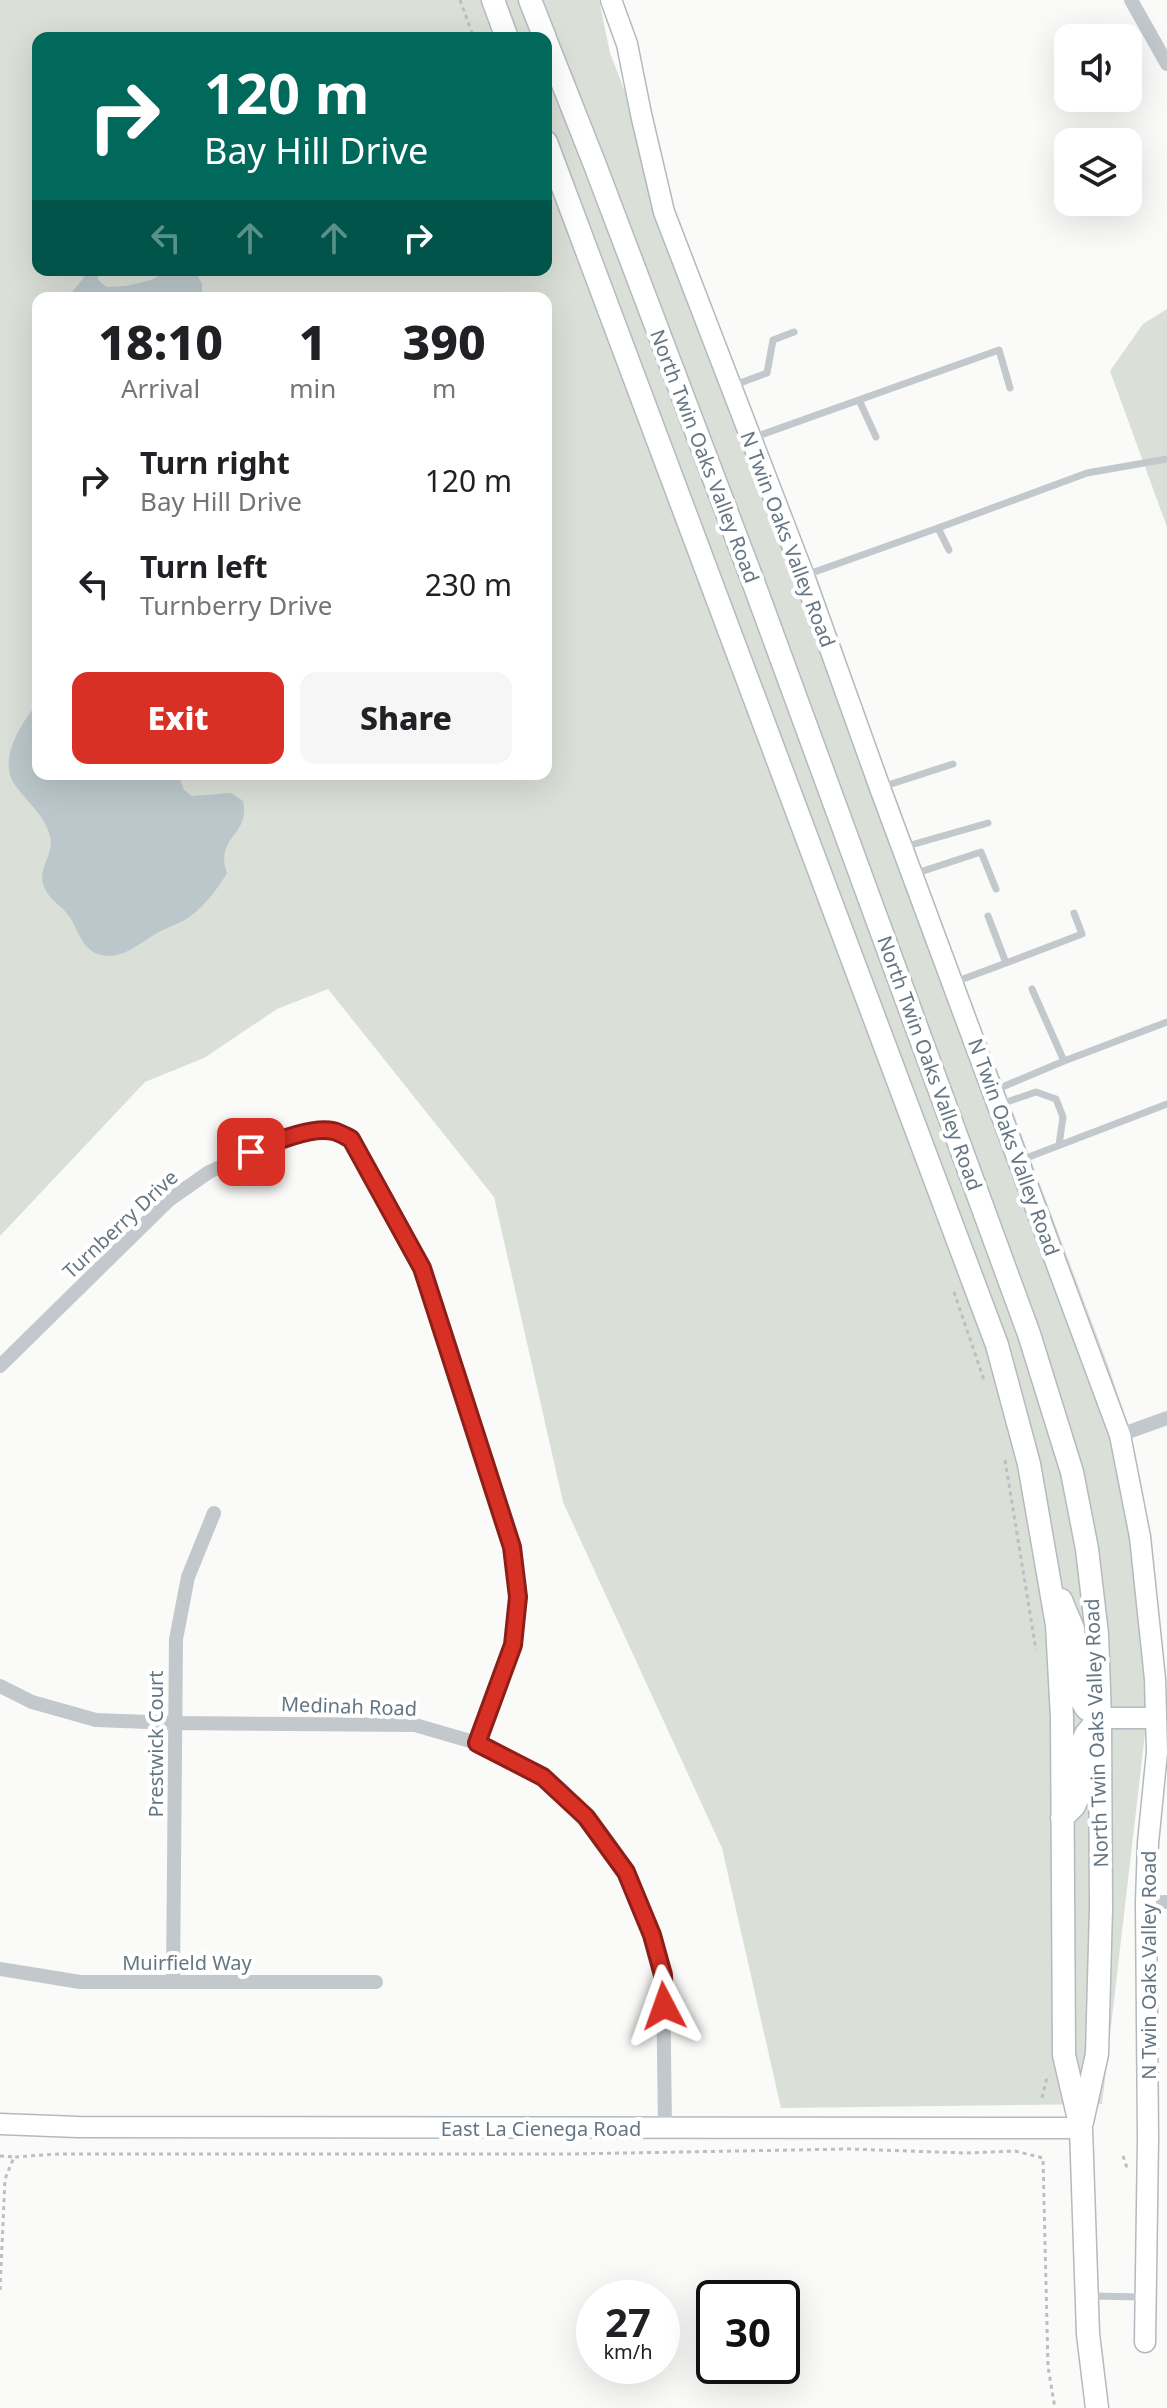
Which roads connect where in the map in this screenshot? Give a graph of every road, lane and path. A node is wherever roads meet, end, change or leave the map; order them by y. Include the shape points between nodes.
1 (460, 0) edge
2 (493, 0) edge
3 (530, 0) edge
4 (611, 0) edge
5 (1131, 0) edge
6 (472, 32) edge
7 (505, 32) edge
8 (542, 32) edge
9 (552, 58) edge
10 (1167, 64) edge
11 (552, 158) edge
12 (794, 332) dead end
13 (730, 387) junction
14 (1010, 388) dead end
15 (859, 400) junction
16 (876, 437) dead end
17 (750, 439) junction
18 (1167, 459) edge
19 (938, 528) junction
20 (949, 550) dead end
21 (804, 576) junction
22 (953, 764) dead end
23 (880, 788) junction
24 (988, 823) dead end
25 (902, 848) junction
26 (912, 874) junction
27 (996, 889) dead end
28 (1074, 913) dead end
29 (988, 916) dead end
30 (1006, 963) junction
31 (953, 983) junction
32 (1032, 989) dead end
33 (1167, 1022) edge
34 (1064, 1061) junction
35 (995, 1098) junction
36 (1167, 1104) edge
37 (1059, 1145) junction
38 (1019, 1161) junction
39 (953, 1290) dead end
40 (0, 1366) edge
41 (988, 1392) dead end
42 (1167, 1418) edge
43 (1120, 1435) junction
44 (1004, 1452) dead end
45 (214, 1513) dead end
46 (1049, 1573) junction
47 (1036, 1650) dead end
48 (0, 1686) edge
49 (1100, 1718) junction
50 (1156, 1718) junction
51 (174, 1723) junction
52 (477, 1743) junction
53 (1062, 1818) junction
54 (1167, 1902) edge
55 (1146, 1903) junction
56 (0, 1969) edge
57 (173, 1982) junction
58 (376, 1982) dead end
59 (1047, 2069) dead end
60 (1042, 2098) dead end
61 (0, 2124) edge
62 (1081, 2128) junction
63 (665, 2129) junction
64 (0, 2156) edge
65 (14, 2157) junction
66 (0, 2290) edge
67 (1087, 2296) junction
68 (1146, 2298) junction
69 (1145, 2342) dead end
70 (1055, 2408) edge
71 (1097, 2408) edge

1 - 6 path
2 - 7 main road
3 - 8 main road, North Twin Oaks Valley Road
4 - 13 street, N Twin Oaks Valley Road via 627,44 664,212
5 - 10 street
9 - 49 main road, North Twin Oaks Valley Road via 754,584 1029,1334 1072,1472 1087,1549
11 - 46 main road, North Twin Oaks Valley Road via 997,1345 1029,1464
12 - 13 lane via 773,340 767,373
13 - 17 street, N Twin Oaks Valley Road
14 - 15 lane via 999,350
15 - 16 lane
15 - 17 lane
17 - 21 street, N Twin Oaks Valley Road
18 - 19 lane via 1087,473
19 - 20 lane
19 - 21 lane
21 - 23 street, N Twin Oaks Valley Road
22 - 23 lane
23 - 25 street, N Twin Oaks Valley Road
24 - 25 lane
25 - 26 street, N Twin Oaks Valley Road
26 - 27 lane via 981,852
26 - 31 street, N Twin Oaks Valley Road
28 - 30 lane via 1082,934
29 - 30 lane
30 - 31 lane
31 - 35 street, N Twin Oaks Valley Road
32 - 34 lane
33 - 34 lane
34 - 35 lane
35 - 37 lane via 1036,1092 1056,1099 1063,1117
35 - 38 street, N Twin Oaks Valley Road
36 - 37 lane
37 - 38 lane
38 - 43 street, N Twin Oaks Valley Road
39 - 41 path
40 - 52 street, Turnberry Drive via 169,1200 209,1172 272,1143 318,1130 351,1139 422,1268 512,1547 518,1597 513,1645
42 - 43 street
43 - 50 street, N Twin Oaks Valley Road via 1140,1537
44 - 47 path
45 - 51 street, Prestwick Court via 188,1577 176,1639
46 - 49 main road via 1073,1629 1080,1697
46 - 53 main road, North Twin Oaks Valley Road via 1058,1641
48 - 51 street, Medinah Road via 32,1702 96,1720
49 - 50 street
49 - 53 main road via 1080,1748 1080,1793
49 - 62 main road, North Twin Oaks Valley Road via 1097,2054
50 - 55 street, N Twin Oaks Valley Road
51 - 52 street, Medinah Road via 415,1725
51 - 57 street, Prestwick Court
52 - 63 street, Medinah Road via 543,1777 586,1817 626,1872 663,1975
53 - 62 main road, North Twin Oaks Valley Road via 1064,2055
54 - 55 street
55 - 68 street, N Twin Oaks Valley Road
56 - 57 street, Muirfield Way via 80,1982
57 - 58 street, Muirfield Way
59 - 60 path
61 - 63 street, East La Cienega Road
62 - 63 street, East La Cienega Road
62 - 67 main road, North Twin Oaks Valley Road
64 - 65 path
65 - 66 path via 5,2179
65 - 70 path via 1015,2151 1043,2158 1048,2367
67 - 68 lane
67 - 71 main road, North Twin Oaks Valley Road
68 - 69 street, N Twin Oaks Valley Road

